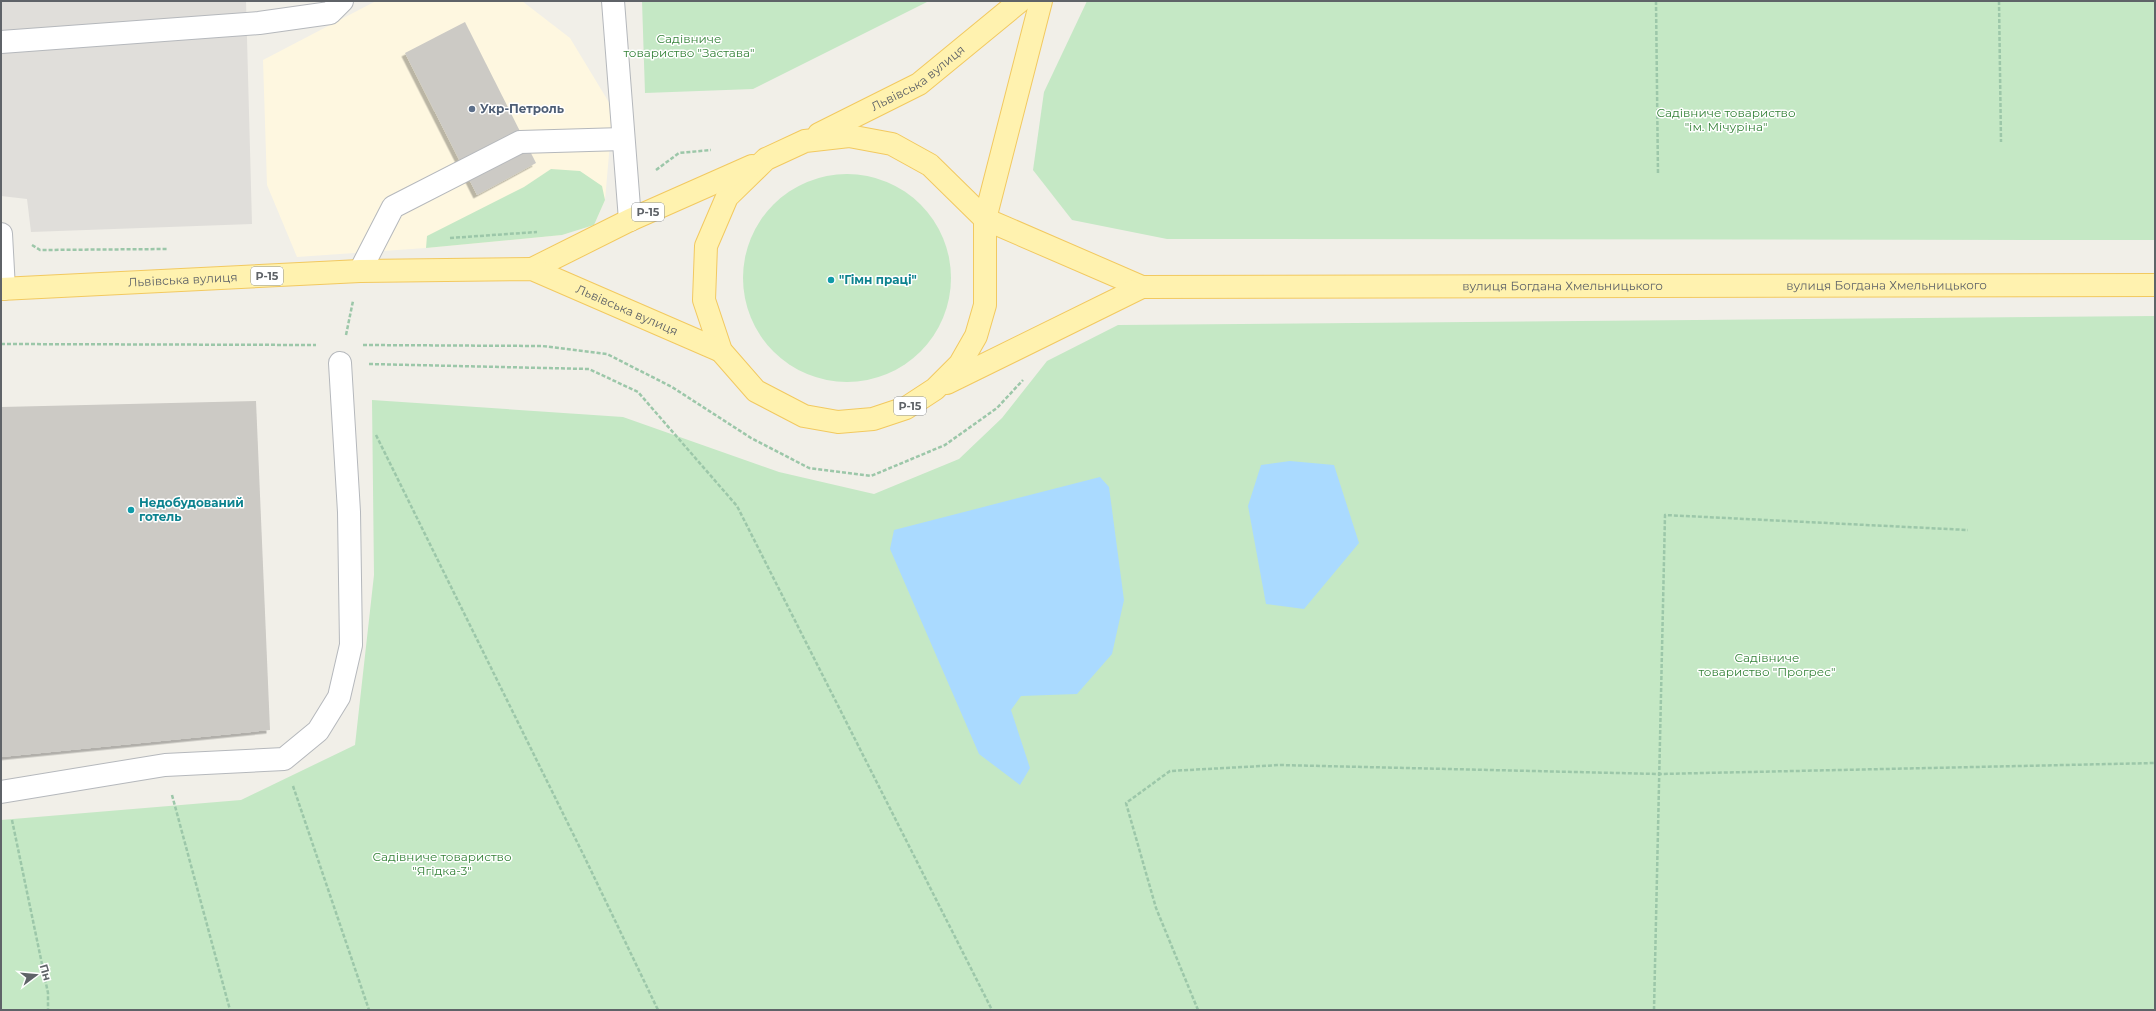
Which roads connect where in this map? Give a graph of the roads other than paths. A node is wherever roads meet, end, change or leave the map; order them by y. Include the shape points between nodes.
1 (342, 1) edge
2 (613, 1) edge
3 (1020, 1) edge
4 (1041, 1) edge
5 (1, 42) edge
6 (623, 139) junction
7 (805, 141) junction
8 (766, 159) junction
9 (985, 219) junction
10 (630, 220) junction
11 (1, 234) edge
12 (532, 269) junction
13 (360, 271) junction
14 (2155, 285) edge
15 (1142, 287) junction
16 (2, 289) edge
17 (721, 351) junction
18 (340, 363) road end
19 (935, 390) junction
20 (3, 792) edge

1 - 5 lane via 330,13 259,23
2 - 6 lane
3 - 7 main road, Львівська вулиця / Р-15 via 918,84
4 - 9 main road, Р-15
6 - 10 lane
6 - 13 lane via 520,142 393,206
7 - 8 main road, Р-15
7 - 9 main road via 848,136 892,144 930,165
8 - 10 main road, Львівська вулиця / Р-15
8 - 17 main road via 727,197 706,246 704,300
9 - 15 main road, вулиця Богдана Хмельницького
9 - 19 main road, Р-15 via 985,305 976,336 960,364
10 - 12 main road, Львівська вулиця / Р-15
11 - 16 lane
12 - 13 main road, Львівська вулиця / Р-15
12 - 17 main road, Львівська вулиця / Р-15
13 - 16 main road, Львівська вулиця / Р-15
14 - 15 main road, вулиця Богдана Хмельницького
15 - 19 main road
17 - 19 main road, Р-15 via 756,391 804,416 838,422 873,419 906,408
18 - 20 lane via 349,512 351,645 339,697 318,731 284,759 165,765

